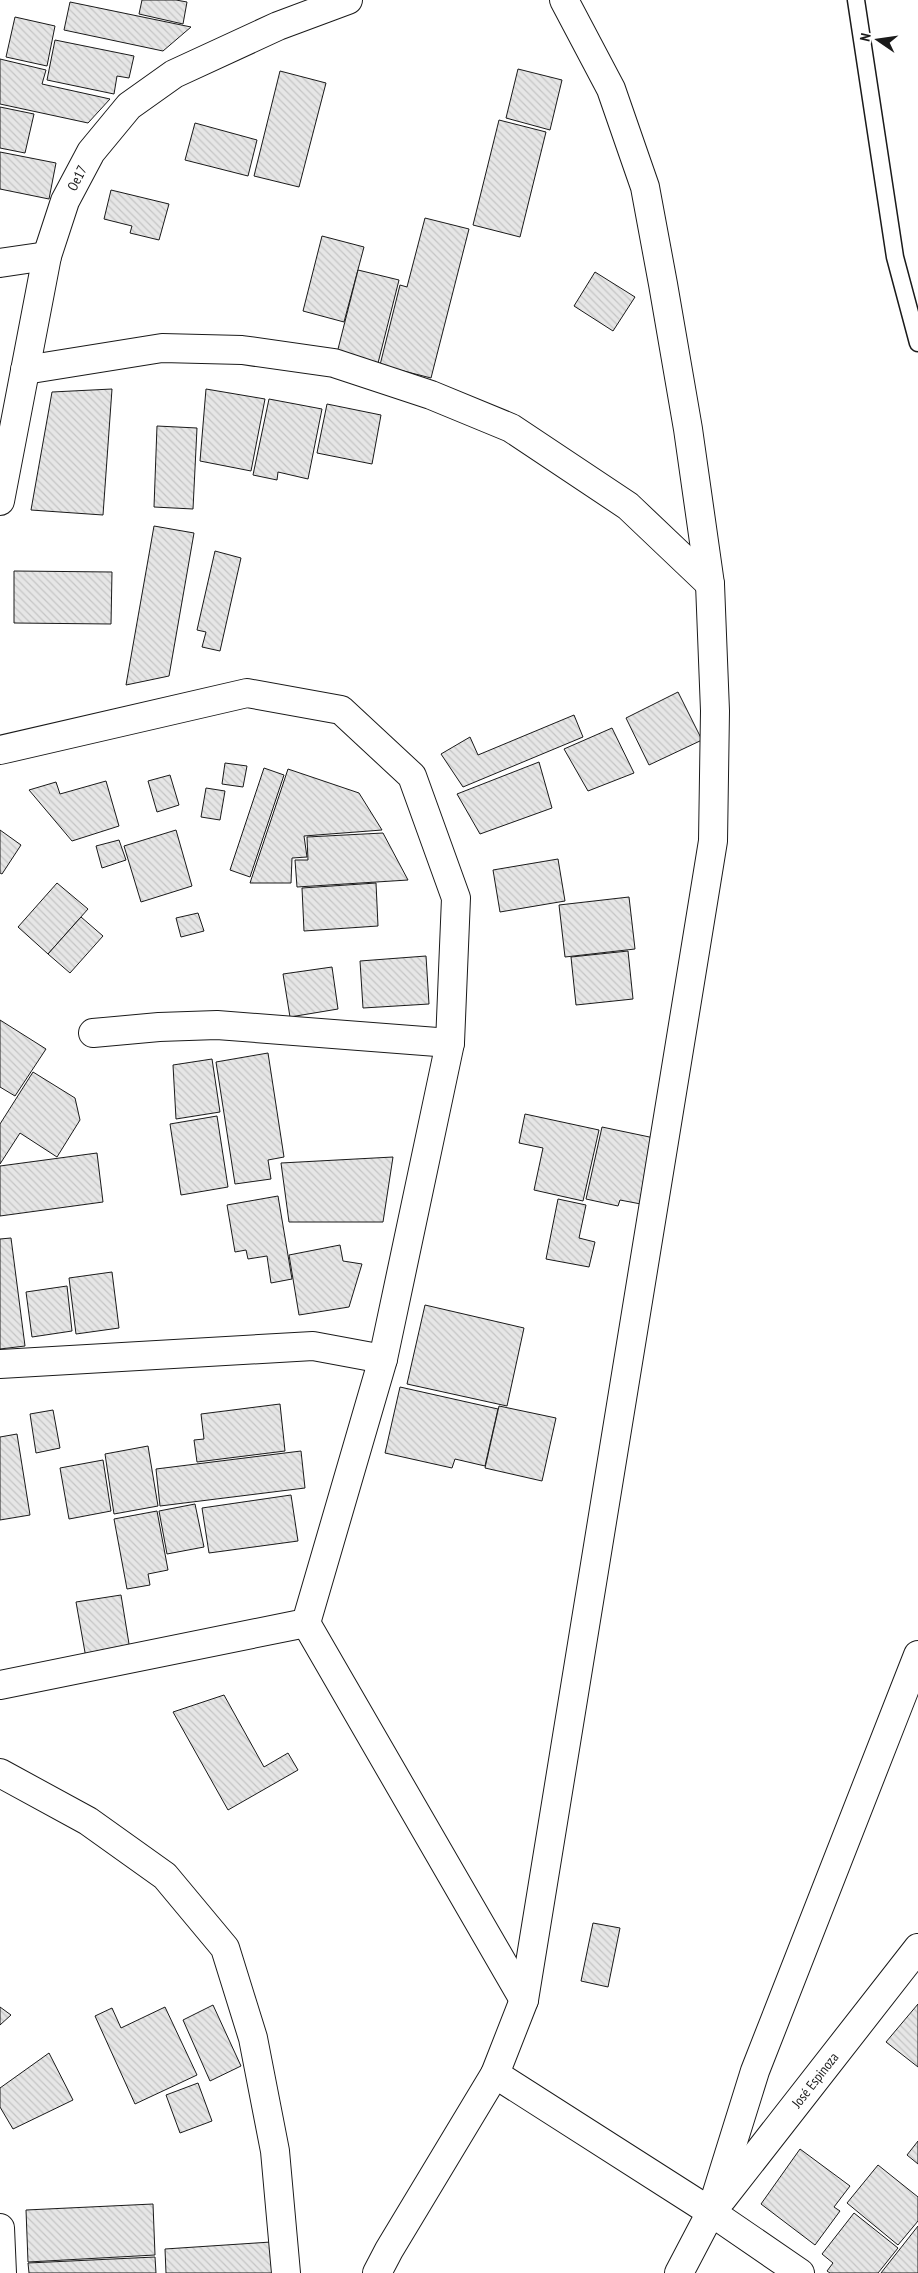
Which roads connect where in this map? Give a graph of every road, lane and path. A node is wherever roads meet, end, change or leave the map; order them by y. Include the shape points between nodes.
1 (348, 0) edge
2 (564, 0) edge
3 (856, 0) edge
4 (47, 256) junction
5 (0, 263) edge
6 (918, 343) edge
7 (25, 370) junction
8 (0, 502) edge
9 (710, 584) junction
10 (0, 750) edge
11 (93, 1033) dead end
12 (450, 1043) junction
13 (383, 1359) junction
14 (0, 1364) edge
15 (306, 1624) junction
16 (918, 1655) edge
17 (0, 1686) edge
18 (0, 1773) edge
19 (918, 1948) edge
20 (524, 2000) junction
21 (495, 2074) junction
22 (711, 2212) junction
23 (0, 2228) edge
24 (2, 2273) edge
25 (286, 2273) edge
26 (378, 2273) edge
27 (679, 2273) edge
28 (800, 2273) edge

1 - 4 street, Oe17 via 278,26 174,74 129,106 91,152 65,202
2 - 9 street via 610,89 645,187 688,429
3 - 6 lane via 895,257
4 - 5 street
4 - 7 street, Oe17
7 - 8 street, Oe17
7 - 9 street via 162,348 242,350 334,362 431,395 511,428 628,506
9 - 20 street via 715,710 713,841
10 - 12 street via 247,692 341,710 412,776 456,898
11 - 12 street via 217,1025
12 - 13 street
13 - 14 street via 313,1346
13 - 15 street
15 - 17 street
15 - 20 street
16 - 22 street via 755,2071
18 - 25 street via 88,1821 165,1876 225,1948 253,2038 275,2151
19 - 22 street, José Espinoza
20 - 21 street
21 - 22 street
21 - 26 street via 388,2250
22 - 27 street
22 - 28 street
23 - 24 street

